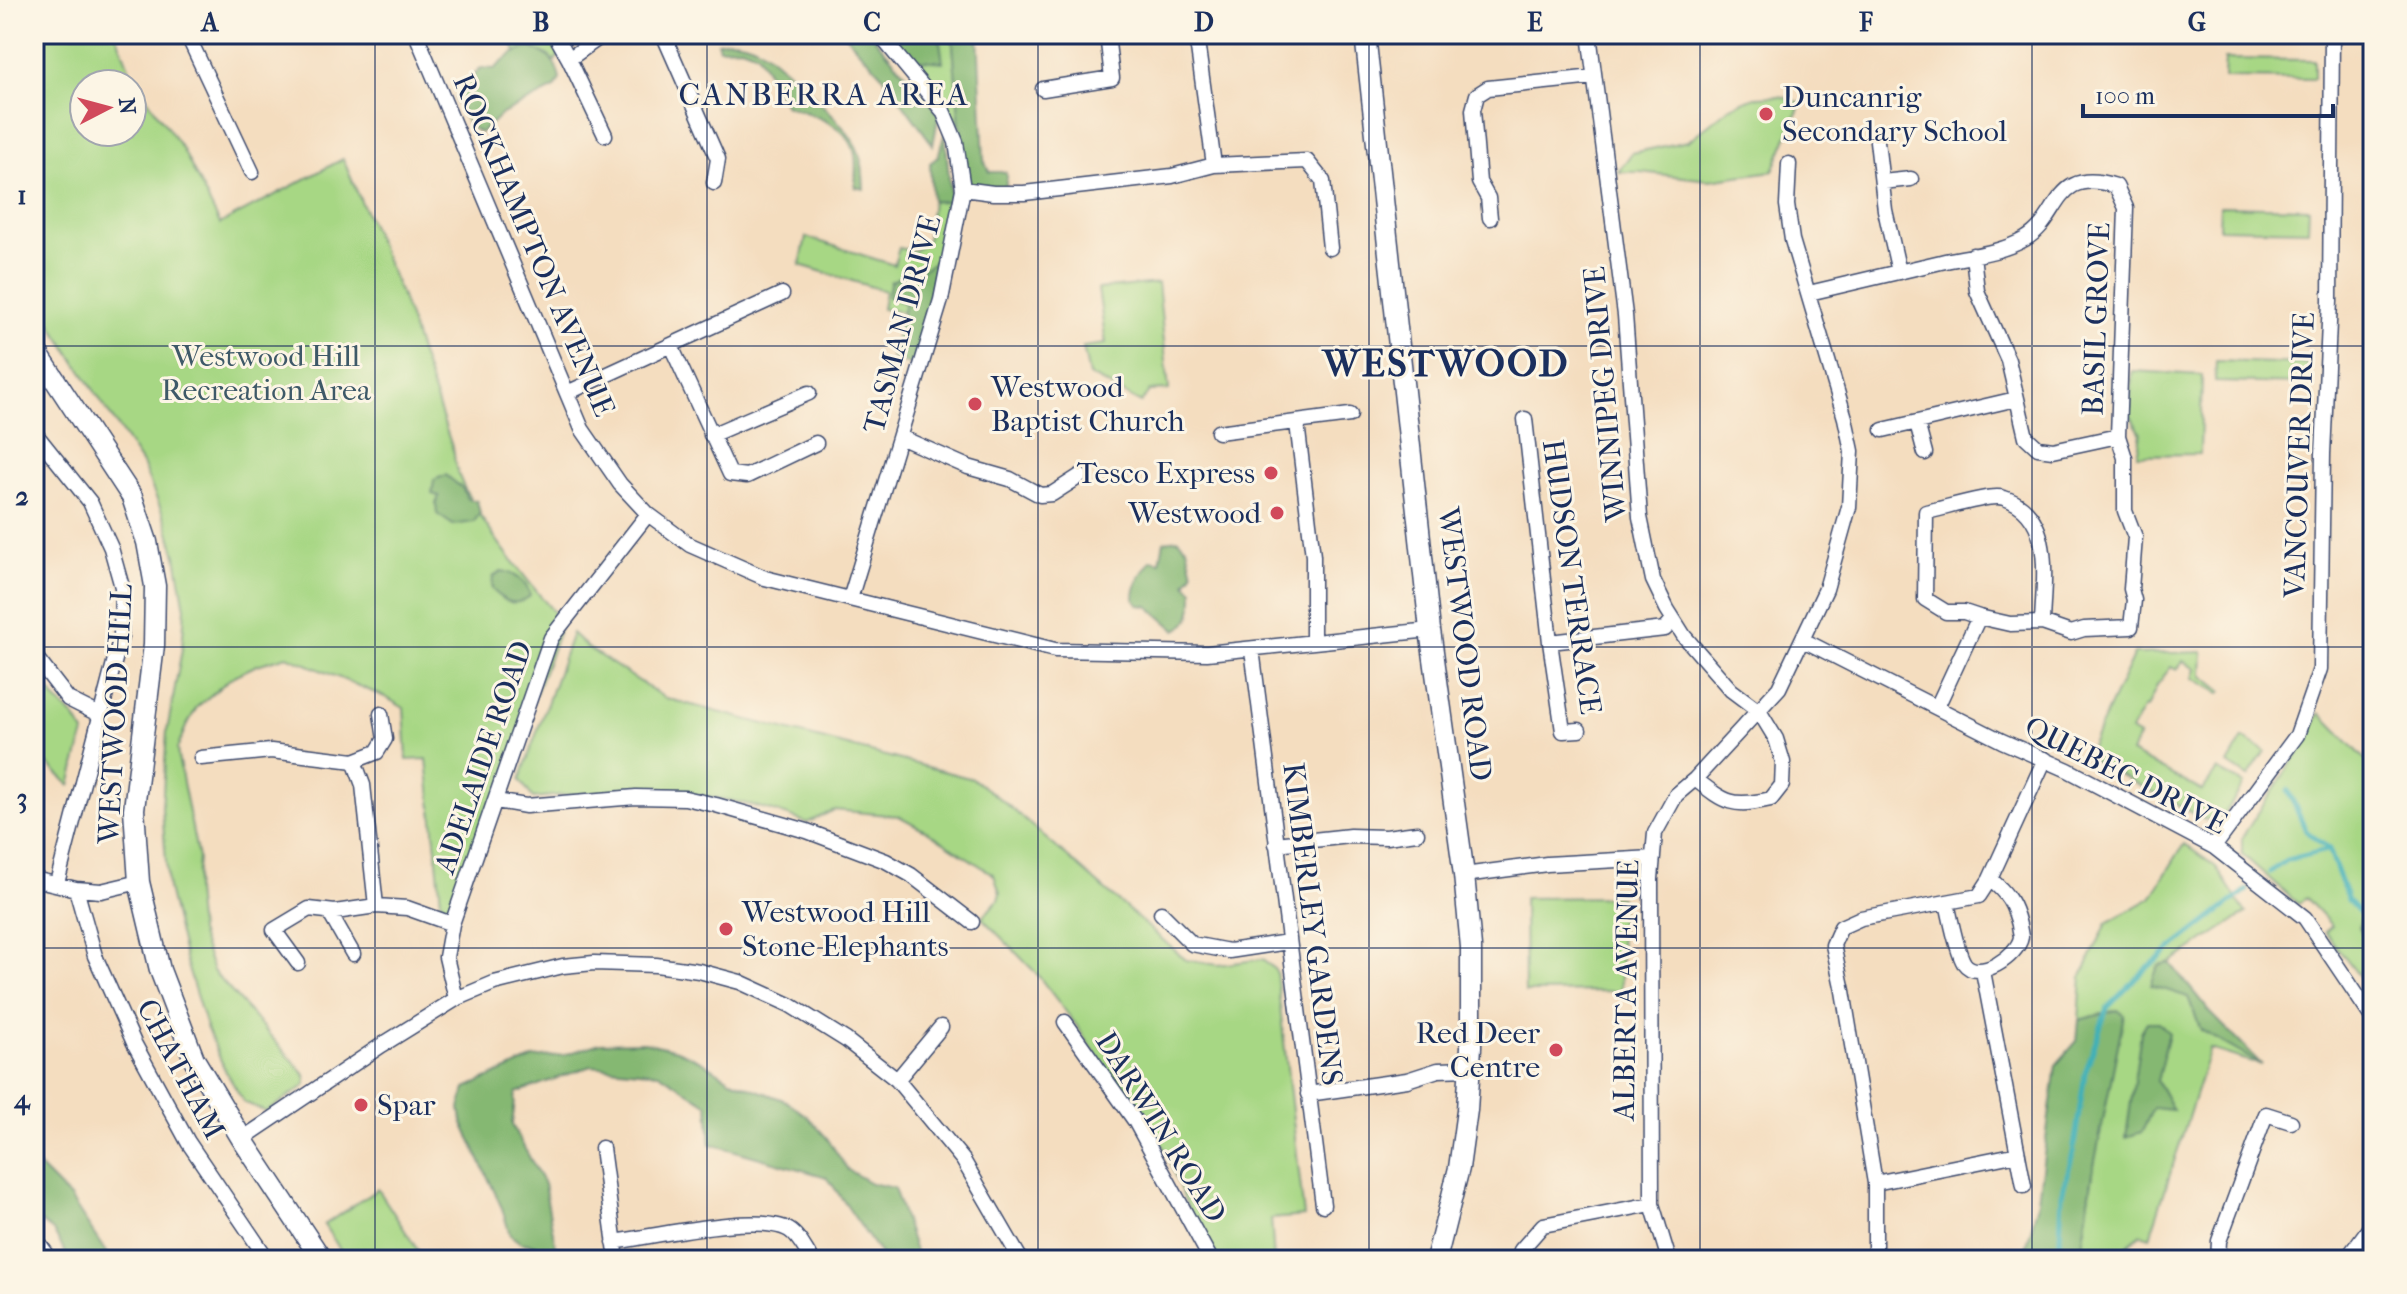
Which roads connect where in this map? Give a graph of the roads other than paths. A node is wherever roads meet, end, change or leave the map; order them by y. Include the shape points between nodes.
1 (187, 34) edge
2 (416, 34) edge
3 (555, 34) edge
4 (604, 34) edge
5 (663, 34) edge
6 (879, 34) edge
7 (1077, 34) edge
8 (1107, 34) edge
9 (1196, 34) edge
10 (1365, 34) edge
11 (1589, 34) edge
12 (2332, 34) edge
13 (1044, 38) dead end
14 (569, 59) junction
15 (1594, 77) junction
16 (1043, 89) dead end
17 (605, 135) dead end
18 (1877, 141) dead end
19 (1789, 164) dead end
20 (1214, 165) junction
21 (252, 172) dead end
22 (1911, 179) dead end
23 (1882, 182) junction
24 (714, 183) dead end
25 (963, 189) junction
26 (1490, 218) dead end
27 (1330, 248) dead end
28 (1973, 255) junction
29 (1899, 272) junction
30 (1809, 293) junction
31 (782, 294) dead end
32 (671, 346) junction
33 (34, 348) edge
34 (567, 393) junction
35 (809, 393) dead end
36 (2016, 399) junction
37 (1350, 415) dead end
38 (1525, 419) dead end
39 (1297, 423) junction
40 (1917, 423) junction
41 (1883, 430) dead end
42 (34, 432) edge
43 (1218, 432) dead end
44 (711, 435) junction
45 (2118, 436) junction
46 (900, 437) junction
47 (816, 443) dead end
48 (1925, 453) dead end
49 (1080, 476) dead end
50 (648, 514) junction
51 (850, 599) junction
52 (1979, 617) junction
53 (1673, 620) junction
54 (2042, 623) junction
55 (1430, 630) junction
56 (1803, 640) junction
57 (1313, 641) junction
58 (1550, 642) junction
59 (1252, 649) junction
60 (34, 655) edge
61 (1937, 707) junction
62 (1759, 711) junction
63 (381, 714) dead end
64 (100, 715) junction
65 (1579, 730) dead end
66 (201, 758) dead end
67 (2045, 759) junction
68 (354, 761) junction
69 (1695, 779) junction
70 (496, 801) junction
71 (1417, 833) dead end
72 (1276, 844) junction
73 (2214, 847) junction
74 (1653, 858) junction
75 (1464, 875) junction
76 (34, 879) edge
77 (1990, 879) junction
78 (139, 882) junction
79 (57, 883) junction
80 (76, 889) junction
81 (1947, 903) junction
82 (376, 906) junction
83 (329, 912) junction
84 (1161, 913) dead end
85 (972, 922) dead end
86 (452, 924) junction
87 (1288, 942) junction
88 (353, 954) dead end
89 (298, 963) dead end
90 (1983, 971) junction
91 (456, 999) junction
92 (2373, 1019) edge
93 (1065, 1022) dead end
94 (941, 1027) dead end
95 (1470, 1069) junction
96 (897, 1080) junction
97 (1308, 1094) junction
98 (2291, 1122) dead end
99 (242, 1139) junction
100 (602, 1148) dead end
101 (2018, 1154) junction
102 (1875, 1183) junction
103 (2024, 1186) dead end
104 (1652, 1204) junction
105 (1323, 1205) dead end
106 (2372, 1227) edge
107 (34, 1237) edge
108 (614, 1242) junction
109 (51, 1260) edge
110 (268, 1260) edge
111 (322, 1260) edge
112 (617, 1260) edge
113 (812, 1260) edge
114 (1021, 1260) edge
115 (1211, 1260) edge
116 (1436, 1260) edge
117 (1523, 1260) edge
118 (1669, 1260) edge
119 (1875, 1260) edge
120 (2218, 1260) edge
121 (2346, 1260) edge

1 - 21 street
2 - 34 street, ROCKHAMPTON AVENUE
3 - 14 street
4 - 14 street
5 - 24 street via 718,159
6 - 25 street, TASMAN DRIVE via 943,111 956,142
7 - 13 street
8 - 16 street via 1112,78
9 - 20 street
10 - 55 street, WESTWOOD ROAD
11 - 15 street, WINNIPEG DRIVE
12 - 73 street, VANCOUVER DRIVE via 2320,669 2297,735
14 - 17 street
15 - 26 street via 1488,88 1477,95 1473,110 1479,182
15 - 53 street, WINNIPEG DRIVE via 1625,315 1640,517 1653,580
18 - 23 street
19 - 30 street, ALBERTA AVENUE via 1792,240
20 - 25 street via 1172,176 1024,193
20 - 27 street via 1307,161 1323,181
22 - 23 street
23 - 29 street
25 - 46 street, TASMAN DRIVE via 941,300
28 - 29 street, BASIL GROVE
28 - 36 street, BASIL GROVE via 1977,291 2008,360
28 - 45 street, BASIL GROVE via 2024,240 2072,186 2095,180 2116,186 2126,208
29 - 30 street, BASIL GROVE
30 - 56 street, ALBERTA AVENUE via 1845,418 1852,469 1842,535
31 - 32 street
32 - 34 street
32 - 44 street
33 - 78 street, WESTWOOD HILL via 132,497 147,542 155,586 154,645 134,809
34 - 50 street, ROCKHAMPTON AVENUE via 582,429
35 - 44 street
36 - 40 street
36 - 45 street, BASIL GROVE via 2026,437 2038,448 2053,450
37 - 39 street
38 - 58 street, HUDSON TERRACE
39 - 43 street
39 - 57 street via 1313,556
40 - 41 street
40 - 48 street
42 - 64 street via 90,502 122,587 121,636
44 - 47 street via 730,474 747,476
45 - 54 street via 2125,458 2125,511 2135,537 2131,627 2071,633
46 - 49 street via 1040,495 1052,494
46 - 51 street, TASMAN DRIVE
50 - 51 street, ROCKHAMPTON AVENUE via 690,545 765,578
50 - 70 street, ADELAIDE ROAD via 551,638
51 - 59 street, ROCKHAMPTON AVENUE via 1055,650
52 - 54 street via 2010,624
52 - 54 street via 1946,612 1925,599 1926,512 2003,497 2025,510 2038,530 2044,556
52 - 61 street
53 - 58 street via 1665,629
53 - 62 street, WINNIPEG DRIVE via 1731,690
55 - 57 street, ROCKHAMPTON AVENUE
55 - 75 street, WESTWOOD ROAD
56 - 61 street, QUEBEC DRIVE
56 - 62 street, ALBERTA AVENUE via 1779,688
57 - 59 street, ROCKHAMPTON AVENUE
58 - 65 street, HUDSON TERRACE via 1563,731
59 - 72 street, KIMBERLEY GARDENS
60 - 64 street via 68,699
61 - 67 street, QUEBEC DRIVE
62 - 69 street, ALBERTA AVENUE
62 - 69 street via 1783,762 1782,785 1771,799 1725,802
63 - 68 street via 385,739 377,752
64 - 79 street
66 - 68 street via 271,751
67 - 73 street, QUEBEC DRIVE
67 - 77 street
68 - 82 street via 363,785
69 - 74 street, ALBERTA AVENUE via 1663,814
70 - 85 street via 526,806 636,797 716,805 886,861
70 - 86 street, ADELAIDE ROAD
71 - 72 street
72 - 87 street, KIMBERLEY GARDENS
73 - 92 street, QUEBEC DRIVE via 2305,918
74 - 75 street
74 - 104 street, ALBERTA AVENUE
75 - 95 street, WESTWOOD ROAD via 1472,969
76 - 79 street
77 - 81 street via 1979,896
77 - 90 street via 2014,905 2021,936 2008,957
78 - 80 street via 101,891
78 - 99 street, WESTWOOD HILL via 177,1019 194,1059
79 - 80 street
80 - 110 street, CHATHAM via 95,956 134,1043 188,1142
81 - 90 street via 1963,962
81 - 102 street via 1861,918 1841,927 1833,945
82 - 83 street
82 - 86 street via 407,908
83 - 88 street
83 - 89 street via 309,909 274,930
84 - 87 street via 1192,944 1229,951
86 - 91 street, ADELAIDE ROAD via 446,957
87 - 97 street, KIMBERLEY GARDENS
90 - 101 street
91 - 96 street via 494,983 563,966 617,963 699,971 740,982 790,1005
91 - 99 street
93 - 115 street, DARWIN ROAD via 1135,1121
94 - 96 street
95 - 97 street
95 - 116 street, WESTWOOD ROAD via 1459,1168
96 - 114 street via 963,1160
97 - 105 street, KIMBERLEY GARDENS
98 - 120 street via 2266,1114 2219,1241
99 - 111 street, WESTWOOD HILL
100 - 108 street
101 - 102 street
101 - 103 street
102 - 119 street
104 - 117 street via 1543,1225 1521,1250
104 - 118 street, ALBERTA AVENUE
106 - 121 street
107 - 109 street
108 - 112 street
108 - 113 street via 768,1223 791,1232

